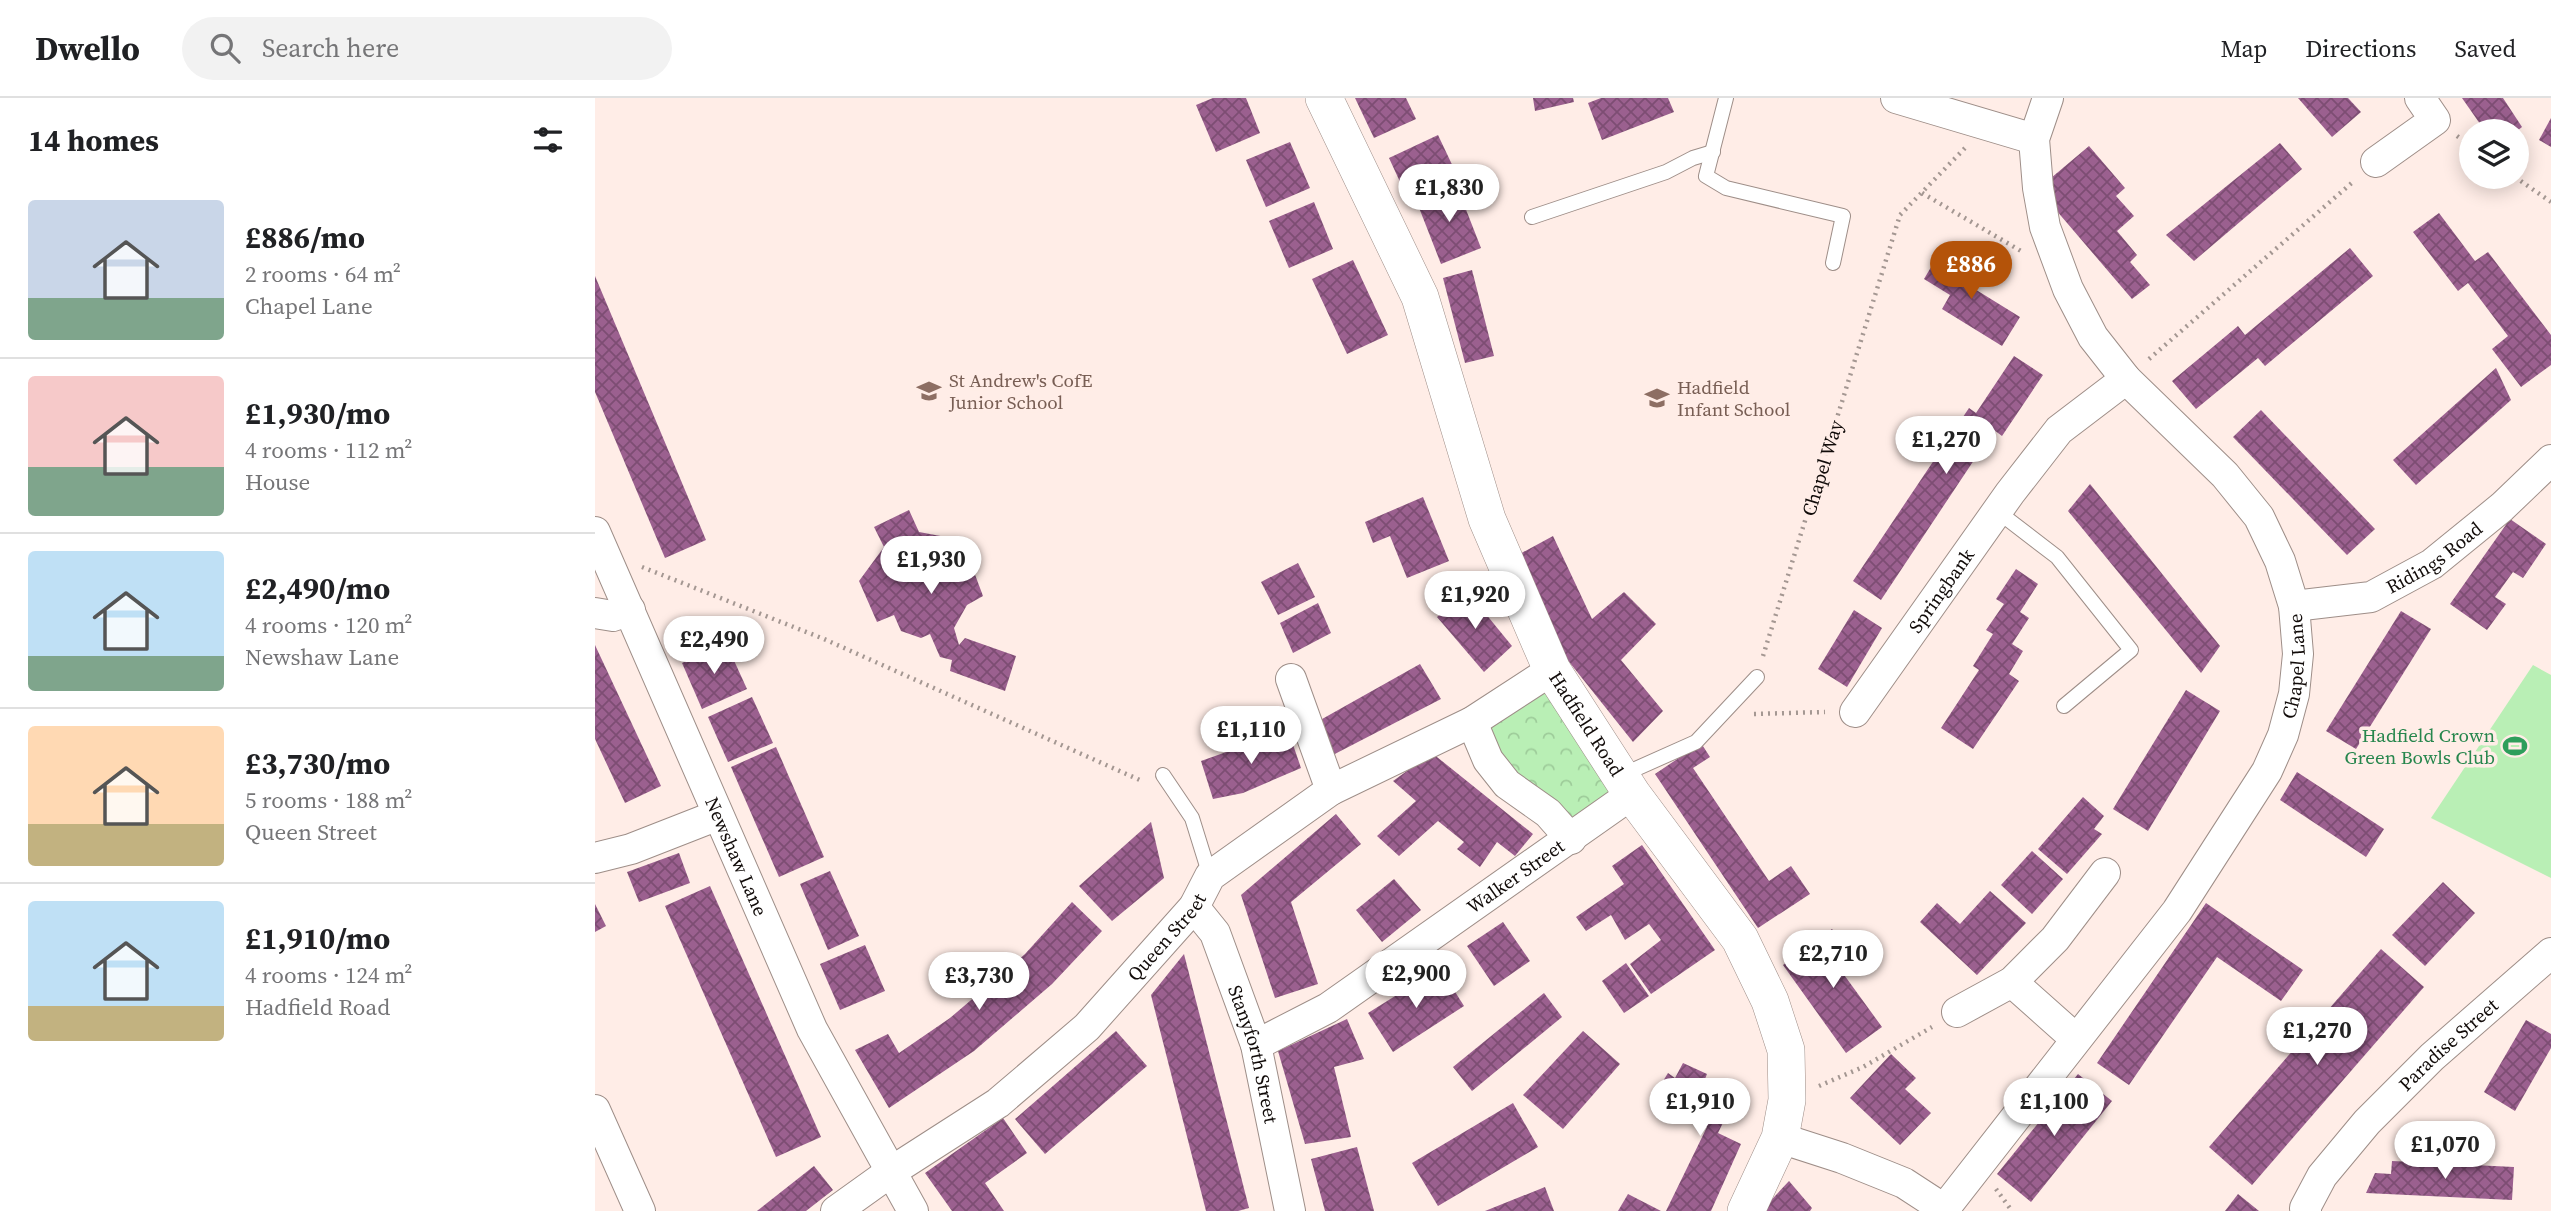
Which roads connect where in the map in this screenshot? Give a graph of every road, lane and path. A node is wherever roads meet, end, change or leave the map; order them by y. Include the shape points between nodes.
1 (1324, 98) edge
2 (1726, 98) edge
3 (1896, 98) edge
4 (2048, 98) edge
5 (2420, 98) edge
6 (1987, 125) junction
7 (2034, 139) junction
8 (1713, 152) junction
9 (2376, 162) joint
10 (2529, 187) edge
11 (1922, 193) junction
12 (2551, 203) edge
13 (1532, 216) dead end
14 (1833, 263) dead end
15 (2063, 277) junction
16 (2126, 379) junction
17 (2551, 460) edge
18 (1997, 511) junction
19 (600, 542) edge
20 (2294, 606) junction
21 (630, 610) junction
22 (595, 613) edge
23 (1552, 670) junction
24 (1757, 677) joint
25 (1291, 679) dead end
26 (2064, 706) dead end
27 (1855, 712) joint
28 (1721, 715) junction
29 (1472, 722) junction
30 (1163, 775) dead end
31 (1626, 785) junction
32 (1331, 790) junction
33 (1178, 798) junction
34 (718, 816) junction
35 (1571, 839) junction
36 (595, 858) edge
37 (2105, 873) dead end
38 (1210, 876) junction
39 (1194, 907) junction
40 (2551, 953) edge
41 (2012, 982) junction
42 (1957, 1012) joint
43 (2076, 1039) junction
44 (1256, 1045) junction
45 (1787, 1100) junction
46 (595, 1110) edge
47 (1780, 1139) junction
48 (889, 1172) junction
49 (1946, 1210) edge
50 (640, 1211) edge
51 (836, 1211) edge
52 (913, 1211) edge
53 (1290, 1211) edge
54 (1746, 1211) edge
55 (2306, 1211) edge

1 - 23 street, Hadfield Road via 1420,297 1487,519
2 - 8 lane
3 - 6 street
4 - 7 street, Chapel Lane
5 - 9 street via 2435,120
6 - 7 street
6 - 11 path, Chapel Way
7 - 15 street, Chapel Lane via 2045,227
8 - 13 lane
8 - 14 lane via 1706,176 1726,188 1843,216
9 - 16 path
10 - 12 path
11 - 15 path
11 - 24 path, Chapel Way via 1900,215
15 - 16 street, Chapel Lane via 2093,337
16 - 18 street, Springbank via 2059,430
16 - 20 street, Chapel Lane via 2225,475 2259,517
17 - 20 street, Ridings Road via 2433,564 2371,597
18 - 26 lane via 2057,556 2131,650
18 - 27 street, Springbank
19 - 21 street, Newshaw Lane
19 - 33 path
20 - 43 street, Chapel Lane via 2298,654 2294,694 2267,771 2176,911
21 - 22 street via 613,616
21 - 34 street, Newshaw Lane
23 - 29 street, Queen Street
23 - 31 street, Hadfield Road
24 - 28 lane
25 - 32 street
27 - 28 path
28 - 31 lane via 1696,742
29 - 32 street, Queen Street
29 - 35 street via 1488,760 1507,784 1548,813
30 - 33 lane
31 - 35 street, Walker Street
31 - 45 street, Hadfield Road via 1740,939 1770,1001 1786,1050
32 - 38 street, Queen Street
33 - 38 lane via 1192,818
34 - 36 street
34 - 48 street, Newshaw Lane via 812,1029
35 - 44 street, Walker Street via 1328,1008
37 - 41 street via 2055,939
38 - 39 street, Queen Street
39 - 44 street, Stanyforth Street via 1215,933
39 - 48 street, Queen Street via 1087,1027 998,1104
40 - 55 street, Paradise Street via 2432,1057 2367,1122 2322,1176
41 - 42 street
41 - 43 street
42 - 45 path via 1863,1067
43 - 49 street, Chapel Lane
44 - 53 street, Stanyforth Street
45 - 47 street, Hadfield Road
46 - 50 street
47 - 49 street via 1904,1184
47 - 54 street, Hadfield Road
48 - 51 street, Queen Street
48 - 52 street, Newshaw Lane

